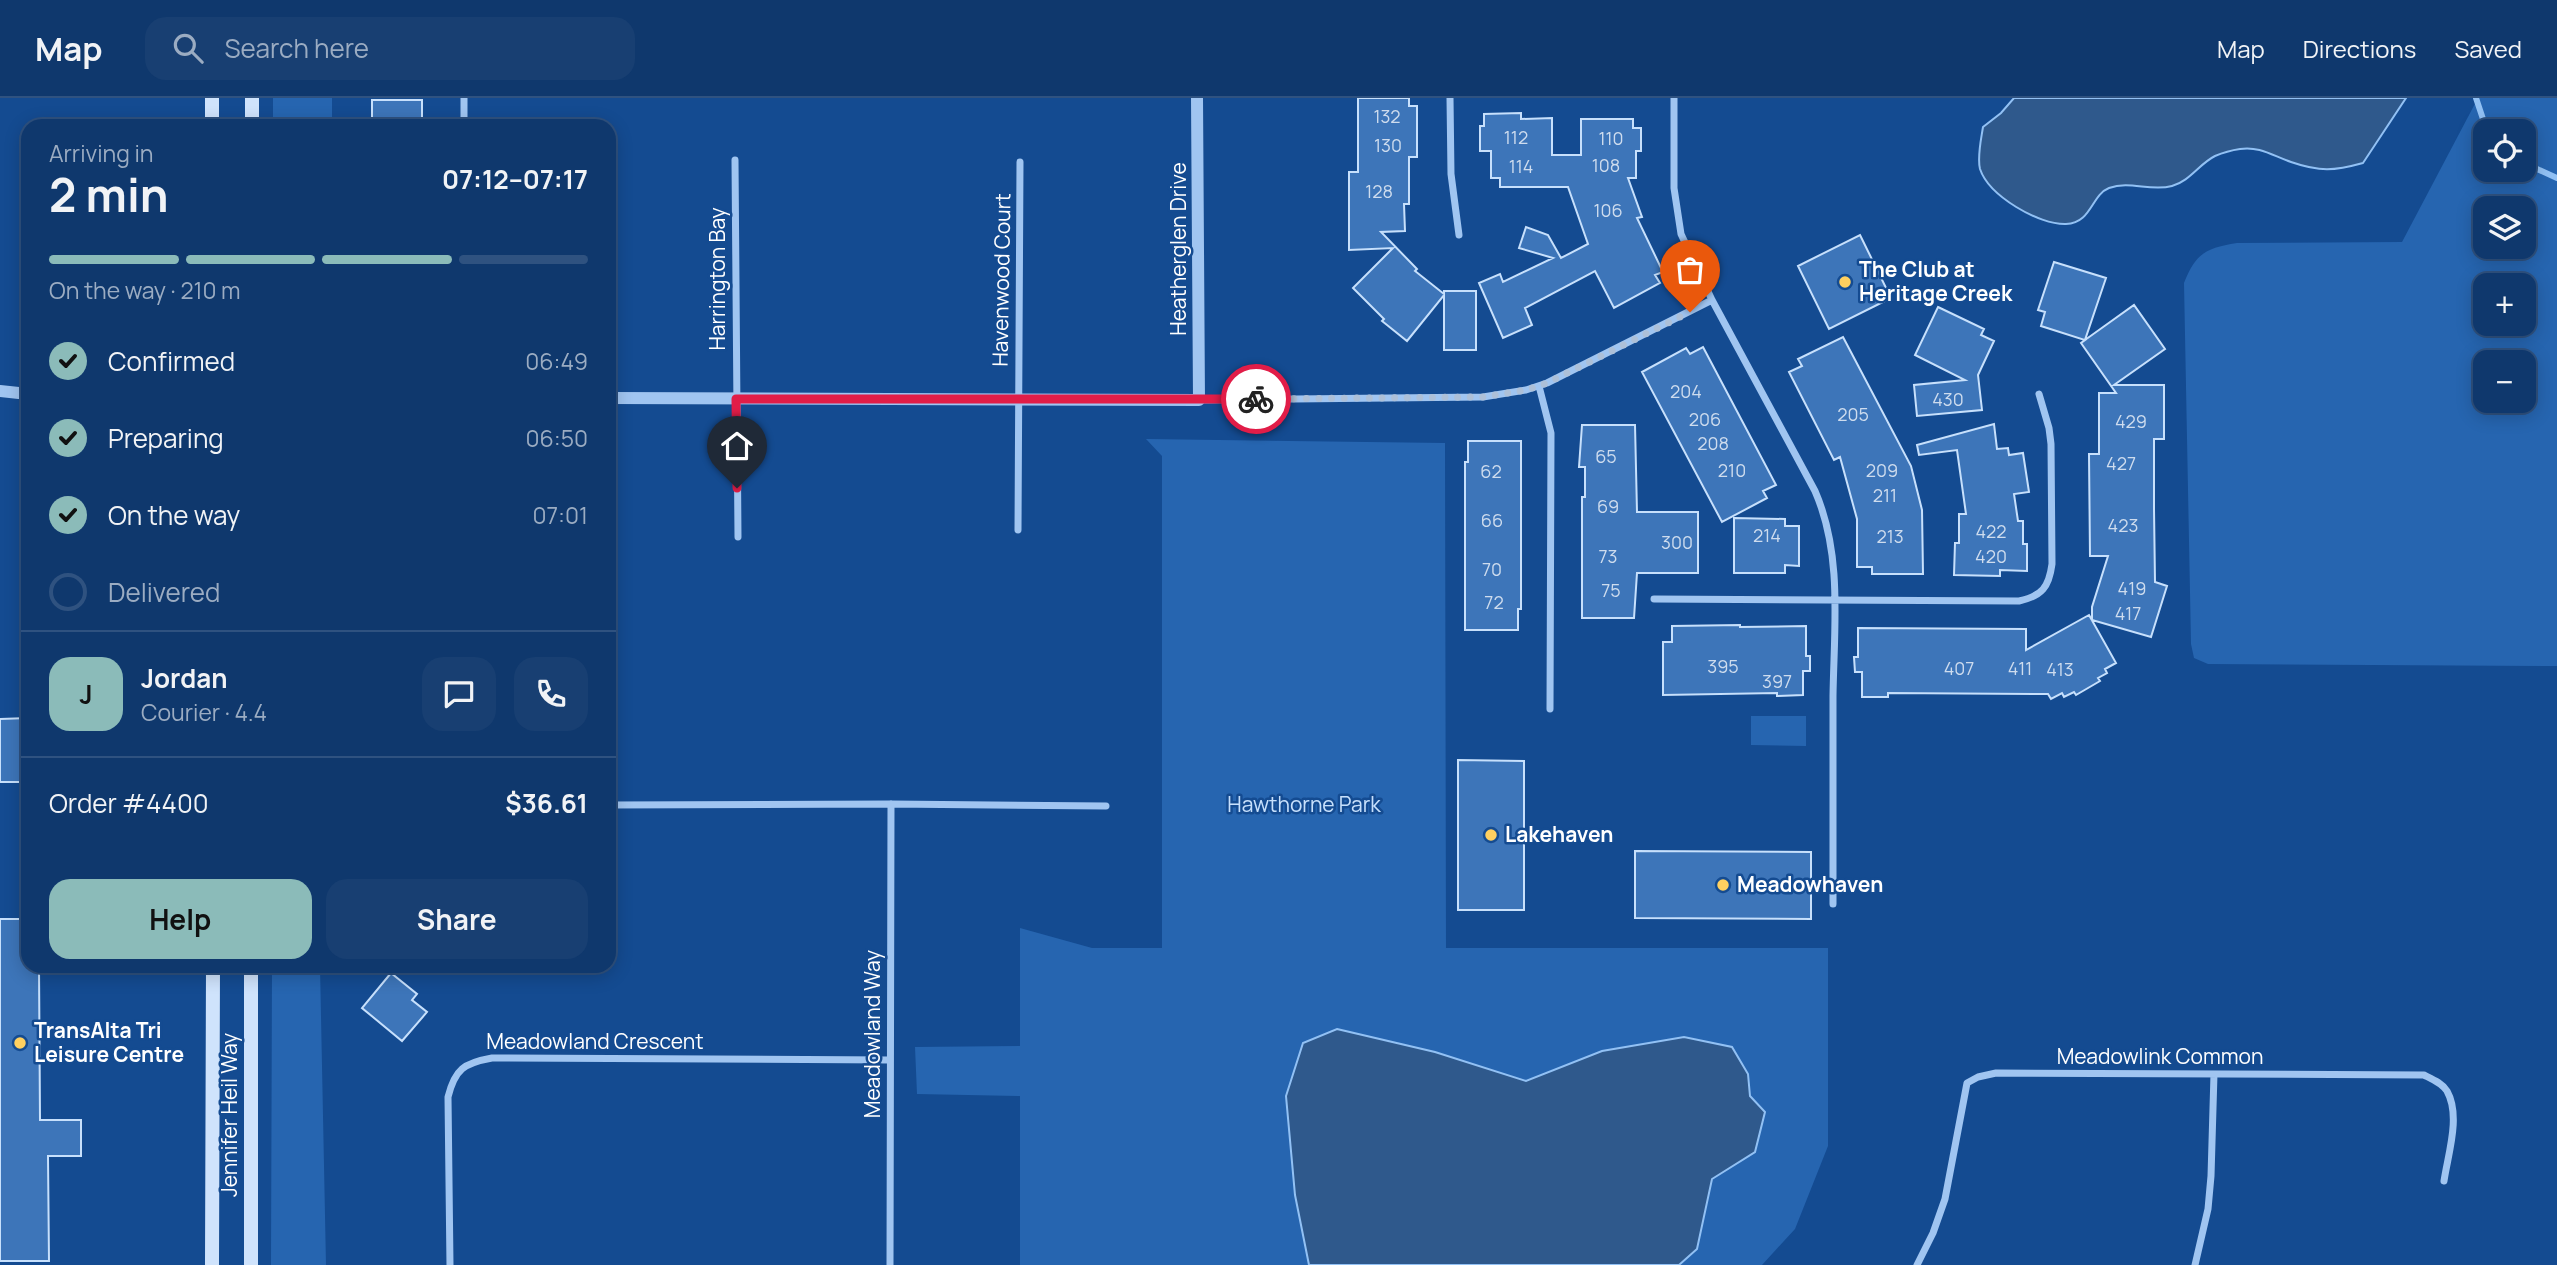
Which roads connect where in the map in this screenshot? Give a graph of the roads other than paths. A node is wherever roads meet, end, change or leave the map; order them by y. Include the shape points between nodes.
1 (212, 98) edge
2 (252, 98) edge
3 (464, 98) edge
4 (1197, 98) edge
5 (1450, 98) edge
6 (1674, 98) edge
7 (212, 119) edge
8 (252, 119) edge
9 (464, 119) edge
10 (735, 160) dead end
11 (1020, 162) dead end
12 (1459, 235) dead end
13 (1713, 300) junction
14 (1539, 386) junction
15 (0, 391) edge
16 (21, 393) edge
17 (2039, 394) dead end
18 (616, 398) edge
19 (736, 399) junction
20 (1018, 400) junction
21 (1199, 400) junction
22 (1018, 530) dead end
23 (738, 537) dead end
24 (1654, 599) dead end
25 (1834, 600) junction
26 (1550, 709) dead end
27 (891, 804) junction
28 (616, 805) edge
29 (1105, 806) dead end
30 (1833, 904) dead end
31 (214, 973) edge
32 (251, 973) edge
33 (890, 1060) junction
34 (2214, 1074) junction
35 (2444, 1181) dead end
36 (212, 1265) edge
37 (251, 1265) edge
38 (450, 1265) edge
39 (890, 1265) edge
40 (1917, 1265) edge
41 (2195, 1265) edge

1 - 7 main road
2 - 8 main road
3 - 9 street
4 - 21 street, Heatherglen Drive
5 - 12 street via 1451,174
6 - 13 street via 1677,220
10 - 19 street, Harrington Bay
11 - 20 street, Havenwood Court
13 - 14 street
13 - 25 street via 1822,507 1831,542
14 - 21 street via 1483,397
14 - 26 street via 1551,433
15 - 16 street
17 - 25 street via 2051,444 2052,564 2045,590 2019,601
18 - 19 street
19 - 20 street
19 - 23 street, Harrington Bay
20 - 21 street
20 - 22 street, Havenwood Court
24 - 25 street
25 - 30 street
27 - 28 street
27 - 29 street
27 - 33 street, Meadowland Way
31 - 36 main road, Jennifer Heil Way
32 - 37 main road, Jennifer Heil Way
33 - 38 street, Meadowland Crescent via 492,1058 472,1062 451,1082 448,1097
33 - 39 street, Meadowland Way
34 - 35 street, Meadowlink Common via 2431,1078 2446,1089 2452,1105
34 - 40 street, Meadowlink Common via 1996,1073 1968,1083 1945,1199
34 - 41 street via 2210,1187

